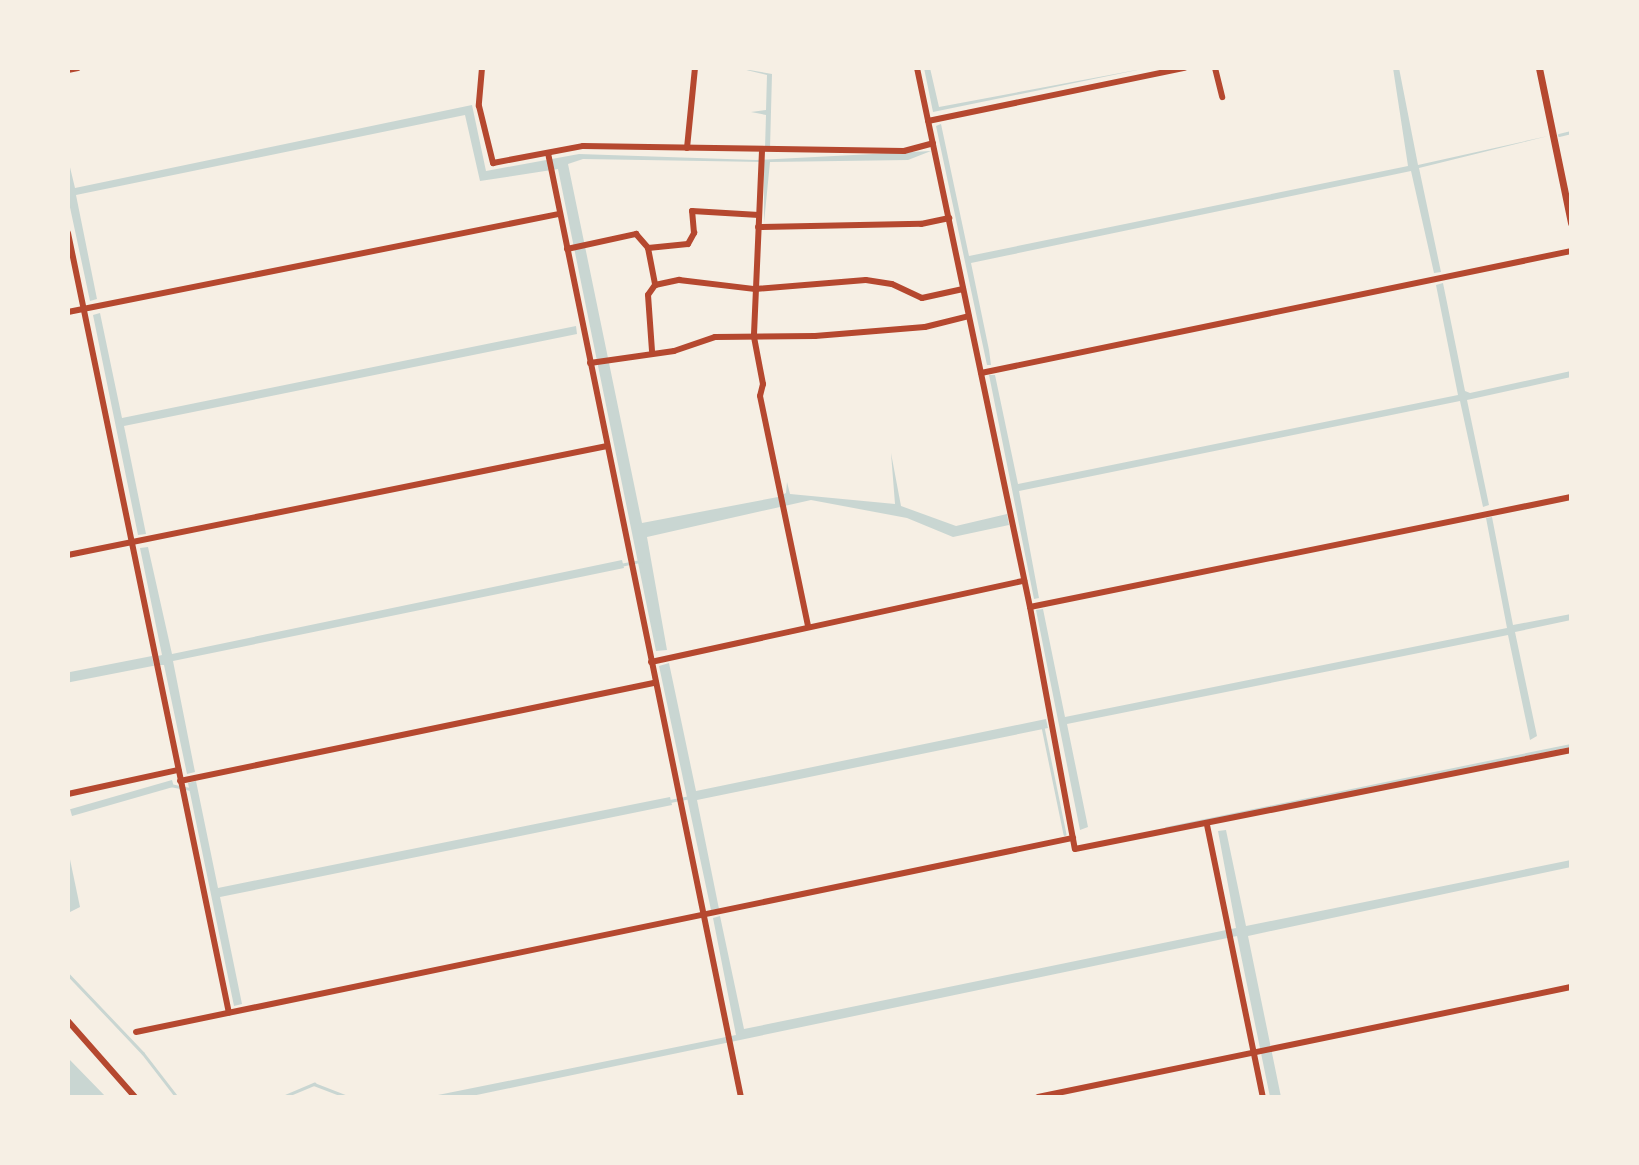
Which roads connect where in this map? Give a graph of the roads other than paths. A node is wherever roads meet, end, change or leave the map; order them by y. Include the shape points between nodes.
1 (78, 68) edge
2 (482, 68) edge
3 (695, 68) edge
4 (917, 68) edge
5 (1185, 68) edge
6 (1215, 68) edge
7 (1539, 68) edge
8 (68, 70) edge
9 (1222, 97) dead end
10 (928, 121) junction
11 (933, 144) junction
12 (687, 148) junction
13 (548, 155) junction
14 (761, 158) junction
15 (559, 214) junction
16 (759, 215) junction
17 (949, 218) junction
18 (1571, 223) edge
19 (758, 227) junction
20 (68, 233) edge
21 (648, 248) junction
22 (567, 249) junction
23 (1571, 251) edge
24 (655, 285) junction
25 (755, 289) junction
26 (963, 289) junction
27 (84, 309) junction
28 (68, 312) edge
29 (969, 316) junction
30 (754, 337) junction
31 (652, 351) junction
32 (594, 363) junction
33 (981, 373) junction
34 (607, 446) junction
35 (1571, 497) edge
36 (131, 543) junction
37 (68, 555) edge
38 (1024, 581) junction
39 (1030, 607) junction
40 (808, 626) junction
41 (651, 662) junction
42 (656, 682) junction
43 (1571, 750) edge
44 (178, 770) junction
45 (181, 785) junction
46 (68, 794) edge
47 (1208, 825) junction
48 (1073, 838) junction
49 (704, 915) junction
50 (1571, 987) edge
51 (229, 1013) junction
52 (68, 1021) edge
53 (136, 1032) dead end
54 (1254, 1052) junction
55 (135, 1097) edge
56 (741, 1097) edge
57 (1038, 1097) edge
58 (1263, 1097) edge

1 - 8 street
2 - 13 street via 479,107 493,163
3 - 12 street
4 - 10 street
5 - 10 street
6 - 9 street
7 - 18 street
10 - 11 street
11 - 14 street via 904,151
11 - 17 street
12 - 13 street via 583,146
12 - 14 street
13 - 15 street
14 - 16 street
15 - 22 street
15 - 27 street
16 - 19 street
16 - 21 street via 692,211 694,233 688,244
17 - 19 street via 921,224
17 - 26 street
19 - 25 street
20 - 27 street
21 - 22 street via 636,234
21 - 24 street
22 - 32 street
23 - 33 street
24 - 25 street via 679,279
24 - 31 street via 648,295
25 - 26 street via 866,280 892,284 922,298
25 - 30 street
26 - 29 street
27 - 28 street
27 - 36 street
29 - 30 street via 925,327
29 - 33 street
30 - 31 street via 715,337 674,351
30 - 40 street via 763,384 760,396
31 - 32 street
32 - 34 street
33 - 38 street
34 - 36 street
34 - 41 street
35 - 39 street
36 - 37 street
36 - 44 street
38 - 39 street
38 - 40 street
39 - 48 street
40 - 41 street
41 - 42 street
42 - 45 street via 191,779
42 - 49 street
43 - 47 street
44 - 45 street
44 - 46 street
45 - 51 street
47 - 48 street via 1075,849
47 - 54 street
48 - 49 street
49 - 51 street
49 - 56 street
50 - 54 street
51 - 53 street
52 - 55 street
54 - 57 street
54 - 58 street

